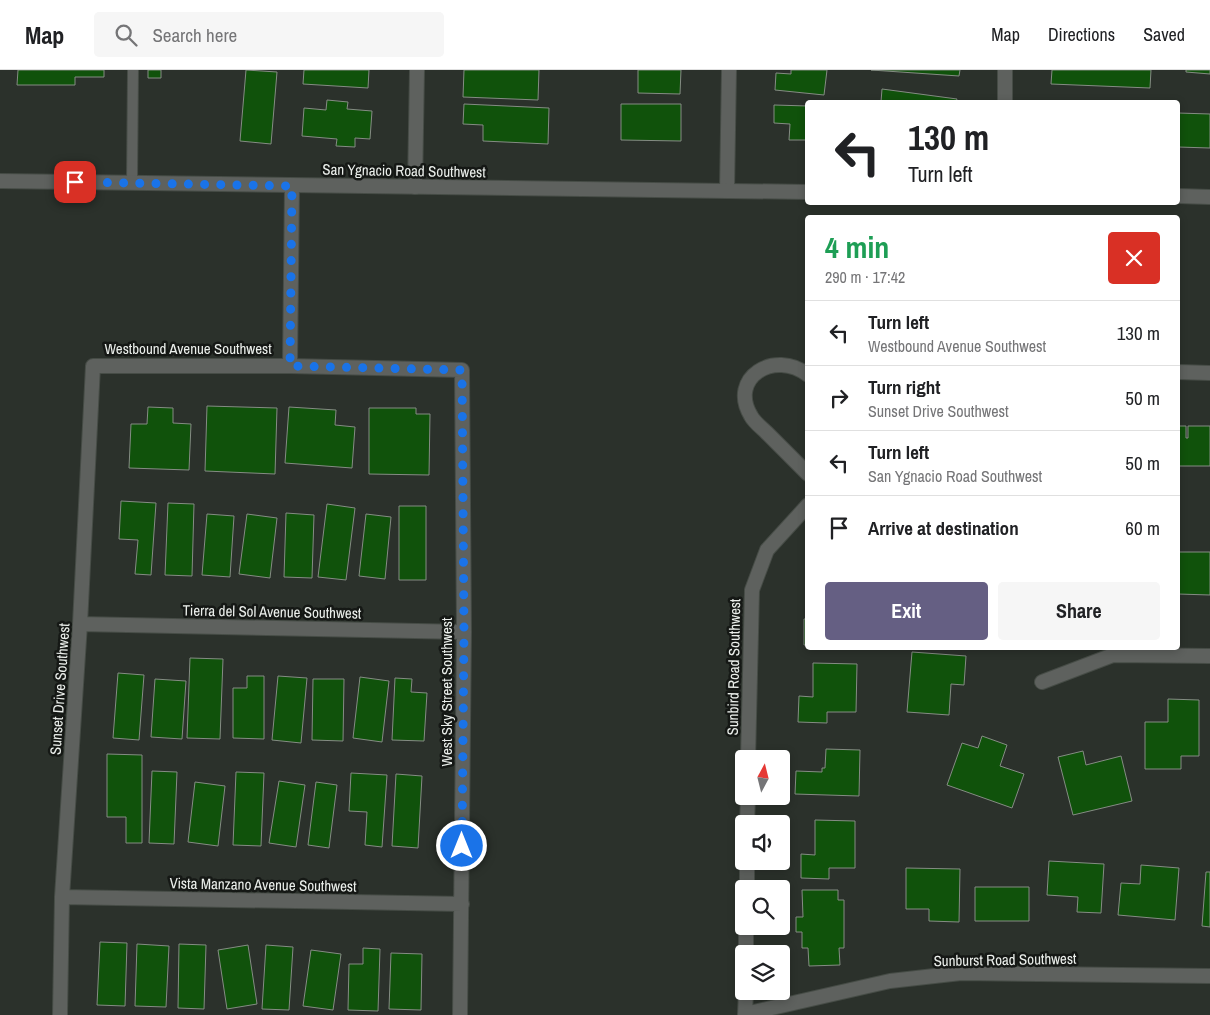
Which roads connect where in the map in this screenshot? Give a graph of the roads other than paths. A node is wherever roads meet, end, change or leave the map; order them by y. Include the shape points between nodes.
1 (133, 70) edge
2 (418, 70) edge
3 (729, 70) edge
4 (1005, 70) edge
5 (1005, 100) edge
6 (0, 181) edge
7 (132, 183) junction
8 (292, 186) junction
9 (415, 188) junction
10 (727, 191) junction
11 (805, 192) edge
12 (1180, 196) edge
13 (1210, 196) edge
14 (94, 366) joint
15 (290, 366) junction
16 (462, 370) joint
17 (1180, 372) edge
18 (805, 373) edge
19 (1210, 373) edge
20 (805, 471) edge
21 (805, 508) edge
22 (80, 624) junction
23 (464, 632) junction
24 (1210, 656) edge
25 (1042, 682) dead end
26 (748, 750) edge
27 (62, 897) junction
28 (462, 904) junction
29 (1210, 976) edge
30 (746, 1000) edge
31 (60, 1015) edge
32 (460, 1015) edge
33 (745, 1015) edge

1 - 7 lane
2 - 9 street
3 - 10 street
4 - 5 street
6 - 7 street, San Ygnacio Road Southwest
7 - 8 street, San Ygnacio Road Southwest
8 - 9 street, San Ygnacio Road Southwest
8 - 15 street
9 - 10 street, San Ygnacio Road Southwest
10 - 11 street, San Ygnacio Road Southwest
12 - 13 street
14 - 15 street, Westbound Avenue Southwest
14 - 22 street, Sunset Drive Southwest
15 - 16 street, Westbound Avenue Southwest
16 - 23 street, West Sky Street Southwest
17 - 19 street
18 - 20 street via 789,365 767,366 751,377 744,394 751,416
21 - 26 street, Sunbird Road Southwest via 768,550 752,590
22 - 23 street, Tierra del Sol Avenue Southwest
22 - 27 street, Sunset Drive Southwest
23 - 28 street, West Sky Street Southwest
24 - 25 street via 1113,655
27 - 28 street, Vista Manzano Avenue Southwest
27 - 31 street, Sunset Drive Southwest
28 - 32 street, West Sky Street Southwest
29 - 33 street, Sunburst Road Southwest via 961,973 890,981
30 - 33 street

